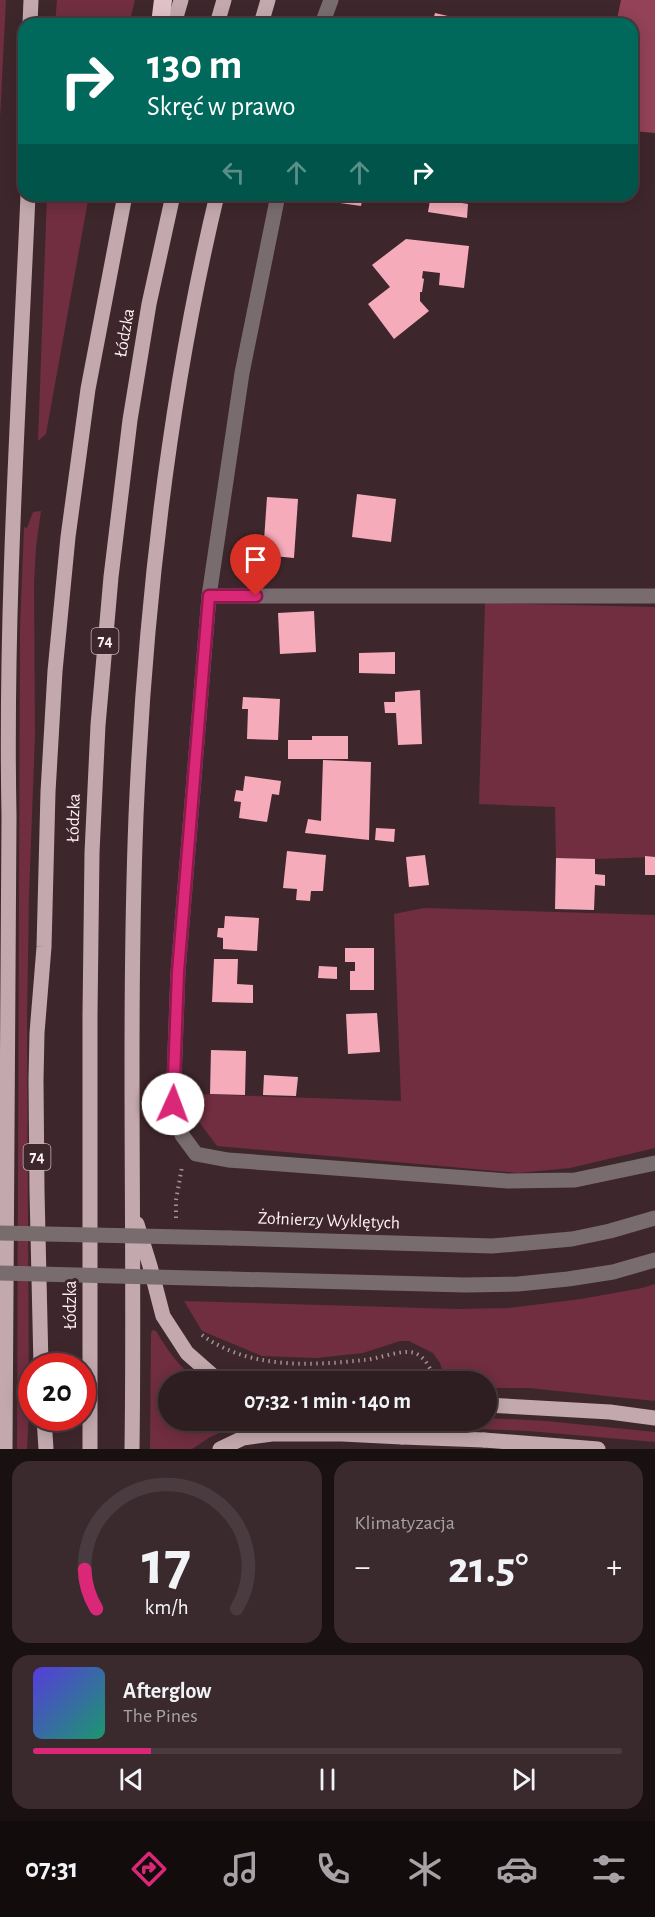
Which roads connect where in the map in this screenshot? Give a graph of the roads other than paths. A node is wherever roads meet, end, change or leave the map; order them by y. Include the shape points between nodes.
1 (32, 0) edge
2 (164, 0) edge
3 (181, 0) edge
4 (224, 0) edge
5 (268, 0) edge
6 (331, 0) edge
7 (30, 18) edge
8 (160, 18) edge
9 (176, 18) edge
10 (219, 18) edge
11 (263, 18) edge
12 (324, 18) edge
13 (28, 201) edge
14 (124, 201) edge
15 (172, 201) edge
16 (216, 201) edge
17 (277, 201) edge
18 (209, 596) junction
19 (655, 596) edge
20 (7, 726) junction
21 (0, 765) edge
22 (655, 1163) edge
23 (3, 1194) edge
24 (132, 1207) junction
25 (655, 1218) edge
26 (0, 1233) edge
27 (655, 1260) edge
28 (0, 1273) edge
29 (41, 1353) edge
30 (206, 1371) edge
31 (497, 1406) edge
32 (655, 1418) edge
33 (44, 1431) edge
34 (5, 1449) edge
35 (45, 1449) edge
36 (90, 1449) edge
37 (132, 1449) edge
38 (220, 1449) edge
39 (598, 1449) edge

1 - 7 main road
2 - 8 highway
3 - 9 main road
4 - 10 main road
5 - 11 main road
6 - 12 street
13 - 20 main road via 9,594
14 - 29 main road, Łódzka / 74 via 87,389 55,670 36,1080
15 - 36 main road, Łódzka / 74 via 149,304 130,420 98,725 90,1014
16 - 24 main road via 174,414 155,551 146,656 136,814
17 - 18 street via 242,373
18 - 19 street
18 - 22 street via 178,972 173,1104 182,1135 196,1154 228,1160 508,1181 575,1180
20 - 21 main road
20 - 23 main road
23 - 34 main road
24 - 30 main road via 163,1316 187,1353
24 - 37 main road
25 - 26 street, Żołnierzy Wyklętych, bridge via 572,1239 502,1245
27 - 28 street, bridge via 613,1272 518,1284
31 - 32 main road
33 - 35 main road
38 - 39 main road, bridge via 243,1438 272,1434 484,1440

